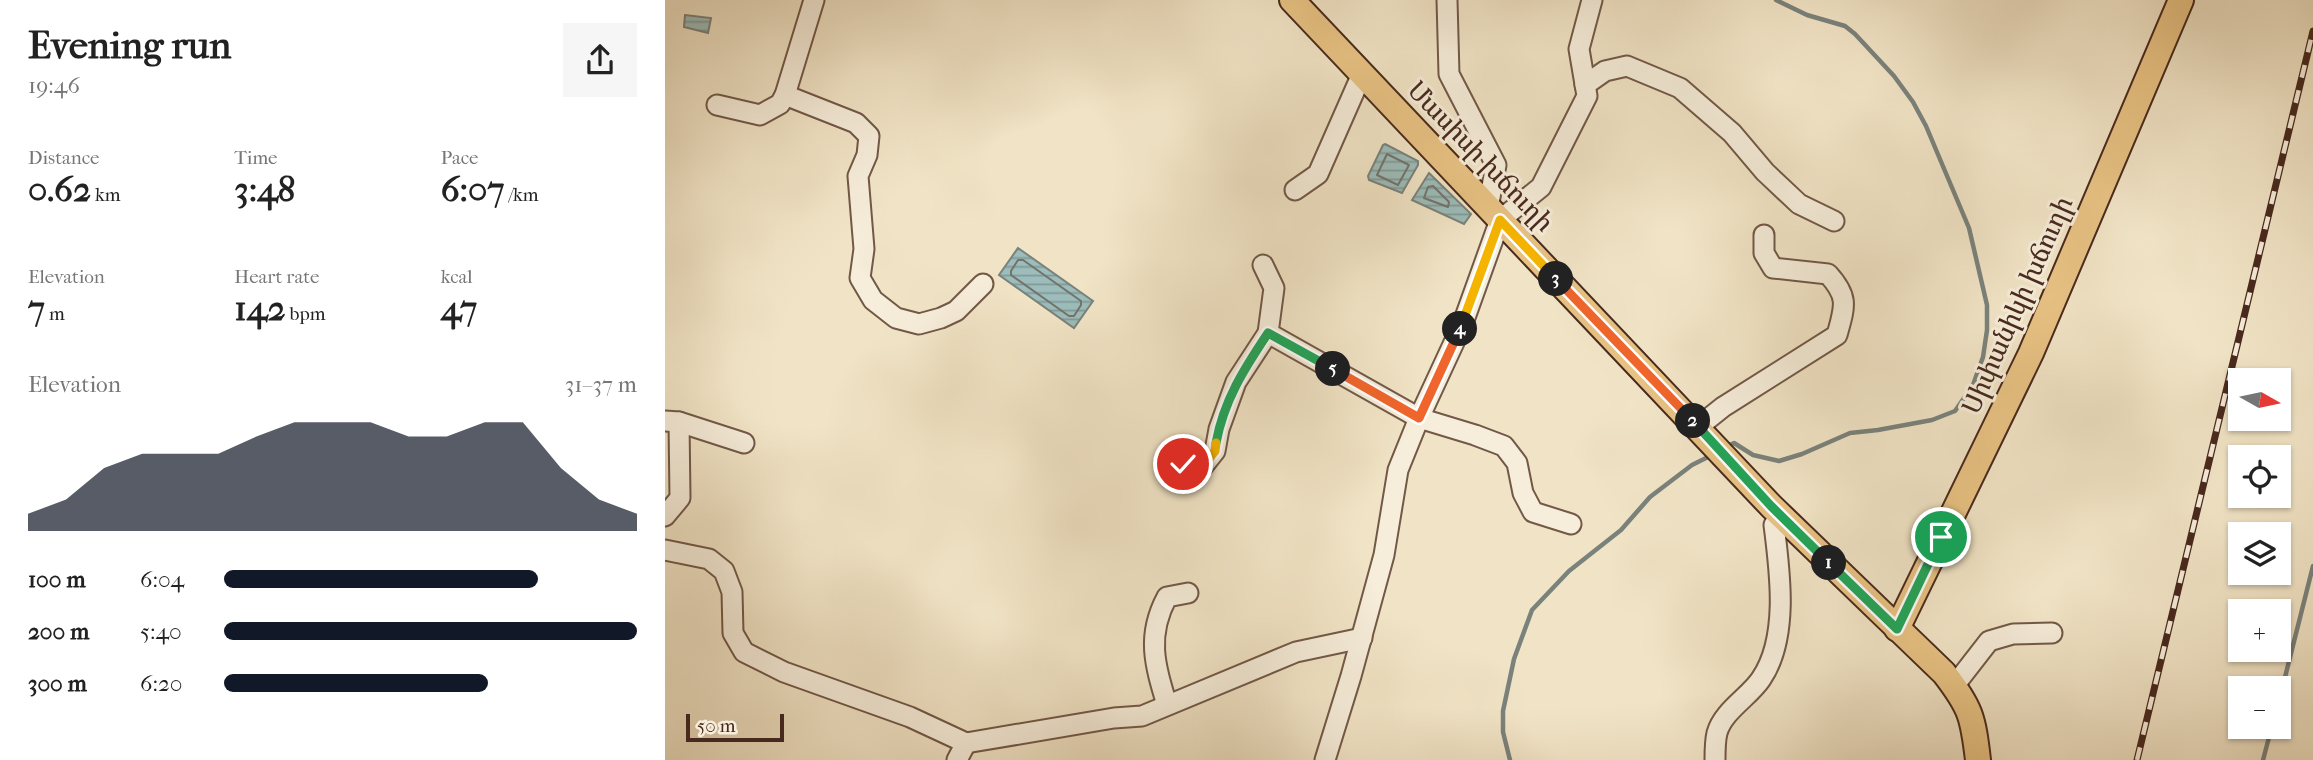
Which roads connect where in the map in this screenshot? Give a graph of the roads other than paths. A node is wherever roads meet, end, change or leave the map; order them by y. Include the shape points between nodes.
1 (814, 0) edge
2 (1292, 0) edge
3 (1447, 0) edge
4 (1592, 0) edge
5 (2181, 0) edge
6 (1362, 74) junction
7 (1585, 85) junction
8 (785, 95) junction
9 (717, 105) dead end
10 (1296, 190) dead end
11 (1494, 214) junction
12 (1834, 221) dead end
13 (1764, 235) dead end
14 (1263, 265) dead end
15 (983, 284) dead end
16 (1268, 333) junction
17 (1419, 418) junction
18 (672, 422) edge
19 (1698, 427) junction
20 (744, 443) dead end
21 (1183, 464) dead end
22 (1775, 511) junction
23 (665, 516) edge
24 (1571, 524) dead end
25 (665, 550) edge
26 (1188, 593) dead end
27 (1897, 629) junction
28 (2052, 632) dead end
29 (1362, 638) junction
30 (1954, 685) junction
31 (1167, 705) junction
32 (961, 751) edge
33 (1325, 760) edge
34 (1714, 760) edge
35 (1978, 760) edge

1 - 8 street
2 - 6 main road, Մասիսի խճուղի
3 - 11 street via 1449,74 1496,166
4 - 7 street via 1579,50
5 - 27 main road, Սիփանիկի խճուղի via 2031,353
6 - 10 street via 1318,174
6 - 11 main road, Մասիսի խճուղի
7 - 11 street via 1587,96 1541,187
7 - 12 street via 1605,71 1627,66 1680,89 1732,133 1799,204
8 - 9 street via 780,104 761,115
8 - 15 street via 856,123 869,136 858,176 864,250 860,278 873,300 896,318 919,324 956,311
11 - 17 street via 1463,323
11 - 19 main road, Մասիսի խճուղի
13 - 19 street via 1764,253 1773,268 1828,274 1842,289 1844,311 1837,335
14 - 16 street via 1273,288
16 - 17 street
16 - 21 street via 1236,382 1215,451 1203,466
17 - 24 street via 1504,446 1517,464 1533,512
17 - 29 street via 1398,470 1384,555
18 - 20 street
18 - 23 street via 680,498
19 - 22 main road, Մասիսի խճուղի
22 - 27 main road, Մասիսի խճուղի
22 - 34 street via 1781,606 1772,660 1761,680 1717,731
25 - 32 street via 709,559 724,571 732,592 733,633 744,652 910,718
26 - 31 street via 1167,597 1153,631 1156,670
27 - 30 main road, Մասիսի խճուղի
28 - 30 street via 2013,634 1989,641
29 - 31 street via 1296,652
29 - 33 street
30 - 35 main road, Մասիսի խճուղի via 1973,722
31 - 32 street via 1142,716

